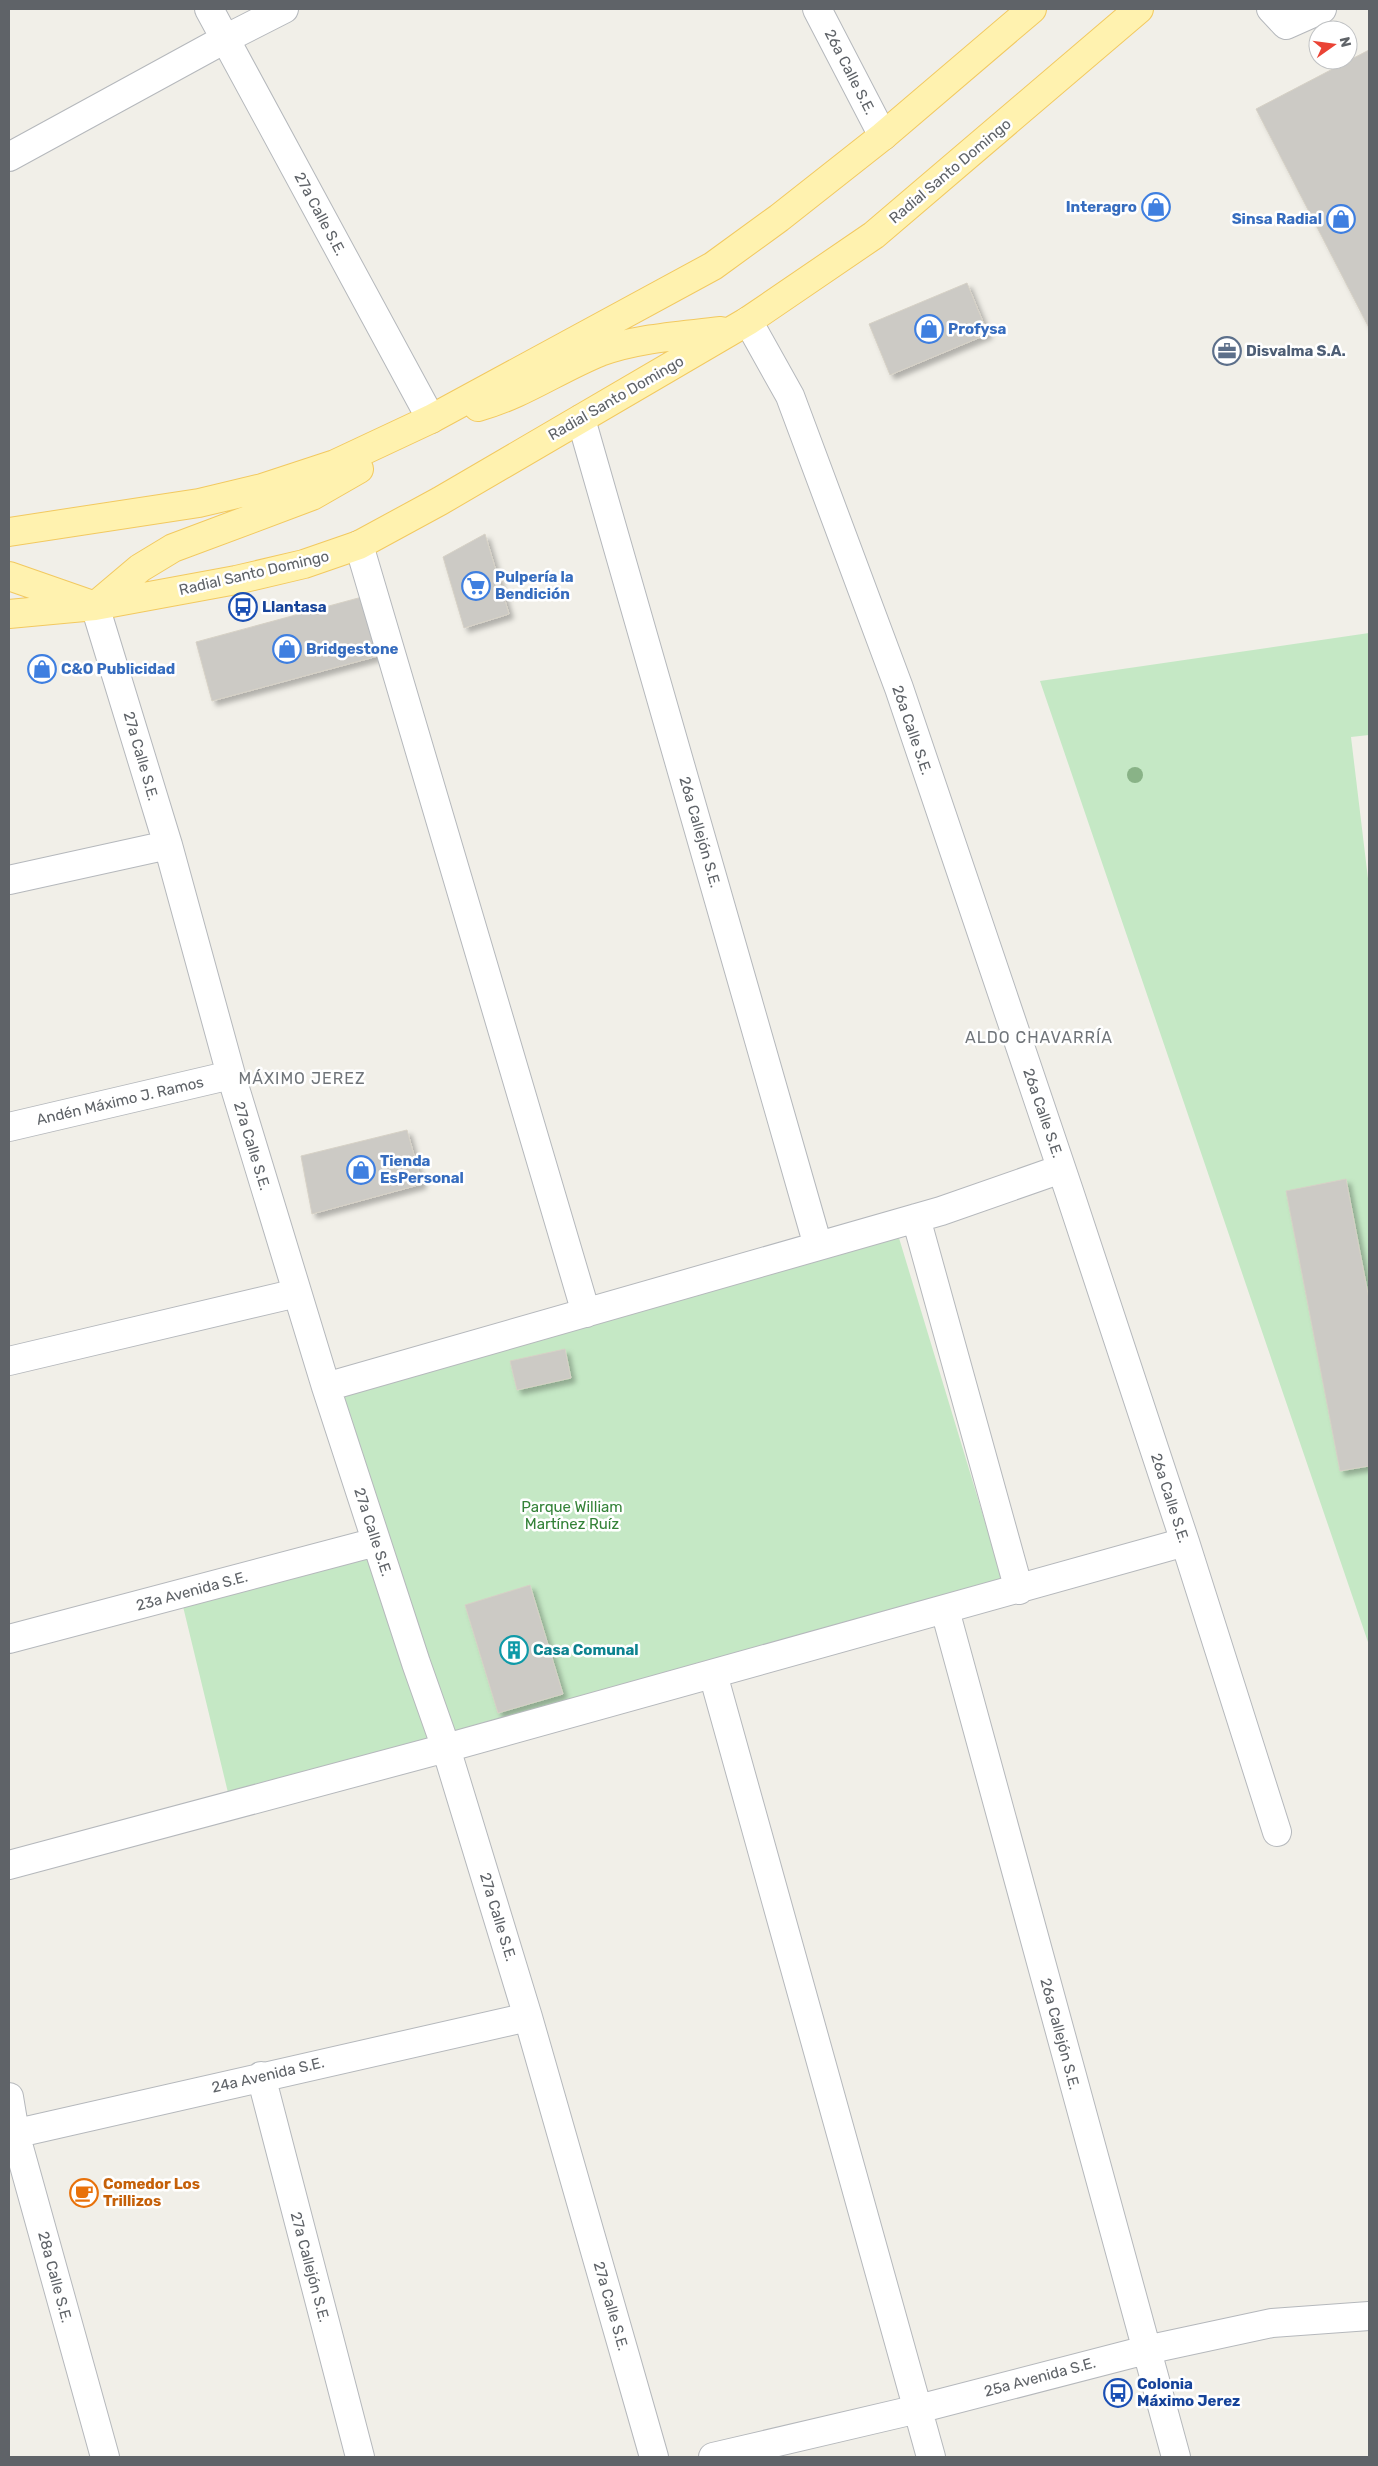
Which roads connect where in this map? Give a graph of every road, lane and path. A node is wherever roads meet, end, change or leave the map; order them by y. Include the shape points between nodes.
1 (209, 9) edge
2 (284, 9) edge
3 (817, 9) edge
4 (1032, 9) edge
5 (1139, 9) edge
6 (1271, 9) edge
7 (1322, 9) edge
8 (225, 38) junction
9 (882, 136) junction
10 (9, 158) edge
11 (740, 325) junction
12 (431, 419) junction
13 (581, 419) junction
14 (9, 532) edge
15 (359, 546) junction
16 (9, 576) edge
17 (95, 606) junction
18 (9, 614) edge
19 (168, 845) junction
20 (9, 880) edge
21 (231, 1075) junction
22 (9, 1127) edge
23 (1061, 1168) junction
24 (916, 1218) junction
25 (818, 1246) junction
26 (297, 1293) junction
27 (586, 1313) junction
28 (9, 1361) edge
29 (326, 1388) junction
30 (376, 1542) junction
31 (1185, 1542) junction
32 (1018, 1590) junction
33 (945, 1610) junction
34 (9, 1639) edge
35 (713, 1674) junction
36 (446, 1748) junction
37 (1277, 1832) dead end
38 (9, 1865) edge
39 (528, 2017) junction
40 (261, 2076) junction
41 (9, 2096) edge
42 (12, 2134) edge
43 (1369, 2316) edge
44 (1146, 2350) junction
45 (918, 2409) junction
46 (104, 2457) edge
47 (360, 2457) edge
48 (654, 2457) edge
49 (713, 2457) edge
50 (931, 2457) edge
51 (1176, 2457) edge

1 - 8 street, 27a Calle S.E.
2 - 8 street
3 - 9 street, 26a Calle S.E.
4 - 9 main road
5 - 11 main road, Radial Santo Domingo via 874,235
6 - 7 street via 1286,25
8 - 10 street
8 - 12 street, 27a Calle S.E.
9 - 12 main road via 779,218 712,266
11 - 12 main road via 600,352 516,395
11 - 13 main road, Radial Santo Domingo
11 - 23 street, 26a Calle S.E. via 790,396 898,688
12 - 14 main road via 335,464 262,488 199,503
12 - 17 main road via 360,468 312,496 173,548 140,568
13 - 15 main road, Radial Santo Domingo
13 - 25 street, 26a Callejón S.E.
15 - 17 main road, Radial Santo Domingo via 304,564 236,580
15 - 27 street
16 - 17 main road
17 - 18 main road, Radial Santo Domingo
17 - 19 street, 27a Calle S.E.
19 - 20 street
19 - 21 street, 27a Calle S.E.
21 - 22 street, Andén Máximo J. Ramos
21 - 26 street, 27a Calle S.E.
23 - 24 street
23 - 31 street, 26a Calle S.E.
24 - 25 street
24 - 32 street
25 - 27 street
26 - 28 street
26 - 29 street, 27a Calle S.E.
27 - 29 street
29 - 30 street, 27a Calle S.E.
30 - 34 street, 23a Avenida S.E.
30 - 36 street, 27a Calle S.E.
31 - 32 street
31 - 37 street, 26a Calle S.E.
32 - 33 street
33 - 35 street
33 - 44 street, 26a Callejón S.E.
35 - 36 street
35 - 45 street
36 - 38 street
36 - 39 street, 27a Calle S.E.
39 - 40 street, 24a Avenida S.E.
39 - 48 street, 27a Calle S.E.
40 - 42 street, 24a Avenida S.E.
40 - 47 street, 27a Callejón S.E.
41 - 42 street, 28a Calle S.E.
42 - 46 street, 28a Calle S.E.
43 - 44 street, 25a Avenida S.E. via 1272,2323
44 - 45 street, 25a Avenida S.E.
44 - 51 street, 26a Callejón S.E.
45 - 49 street, 25a Avenida S.E.
45 - 50 street

